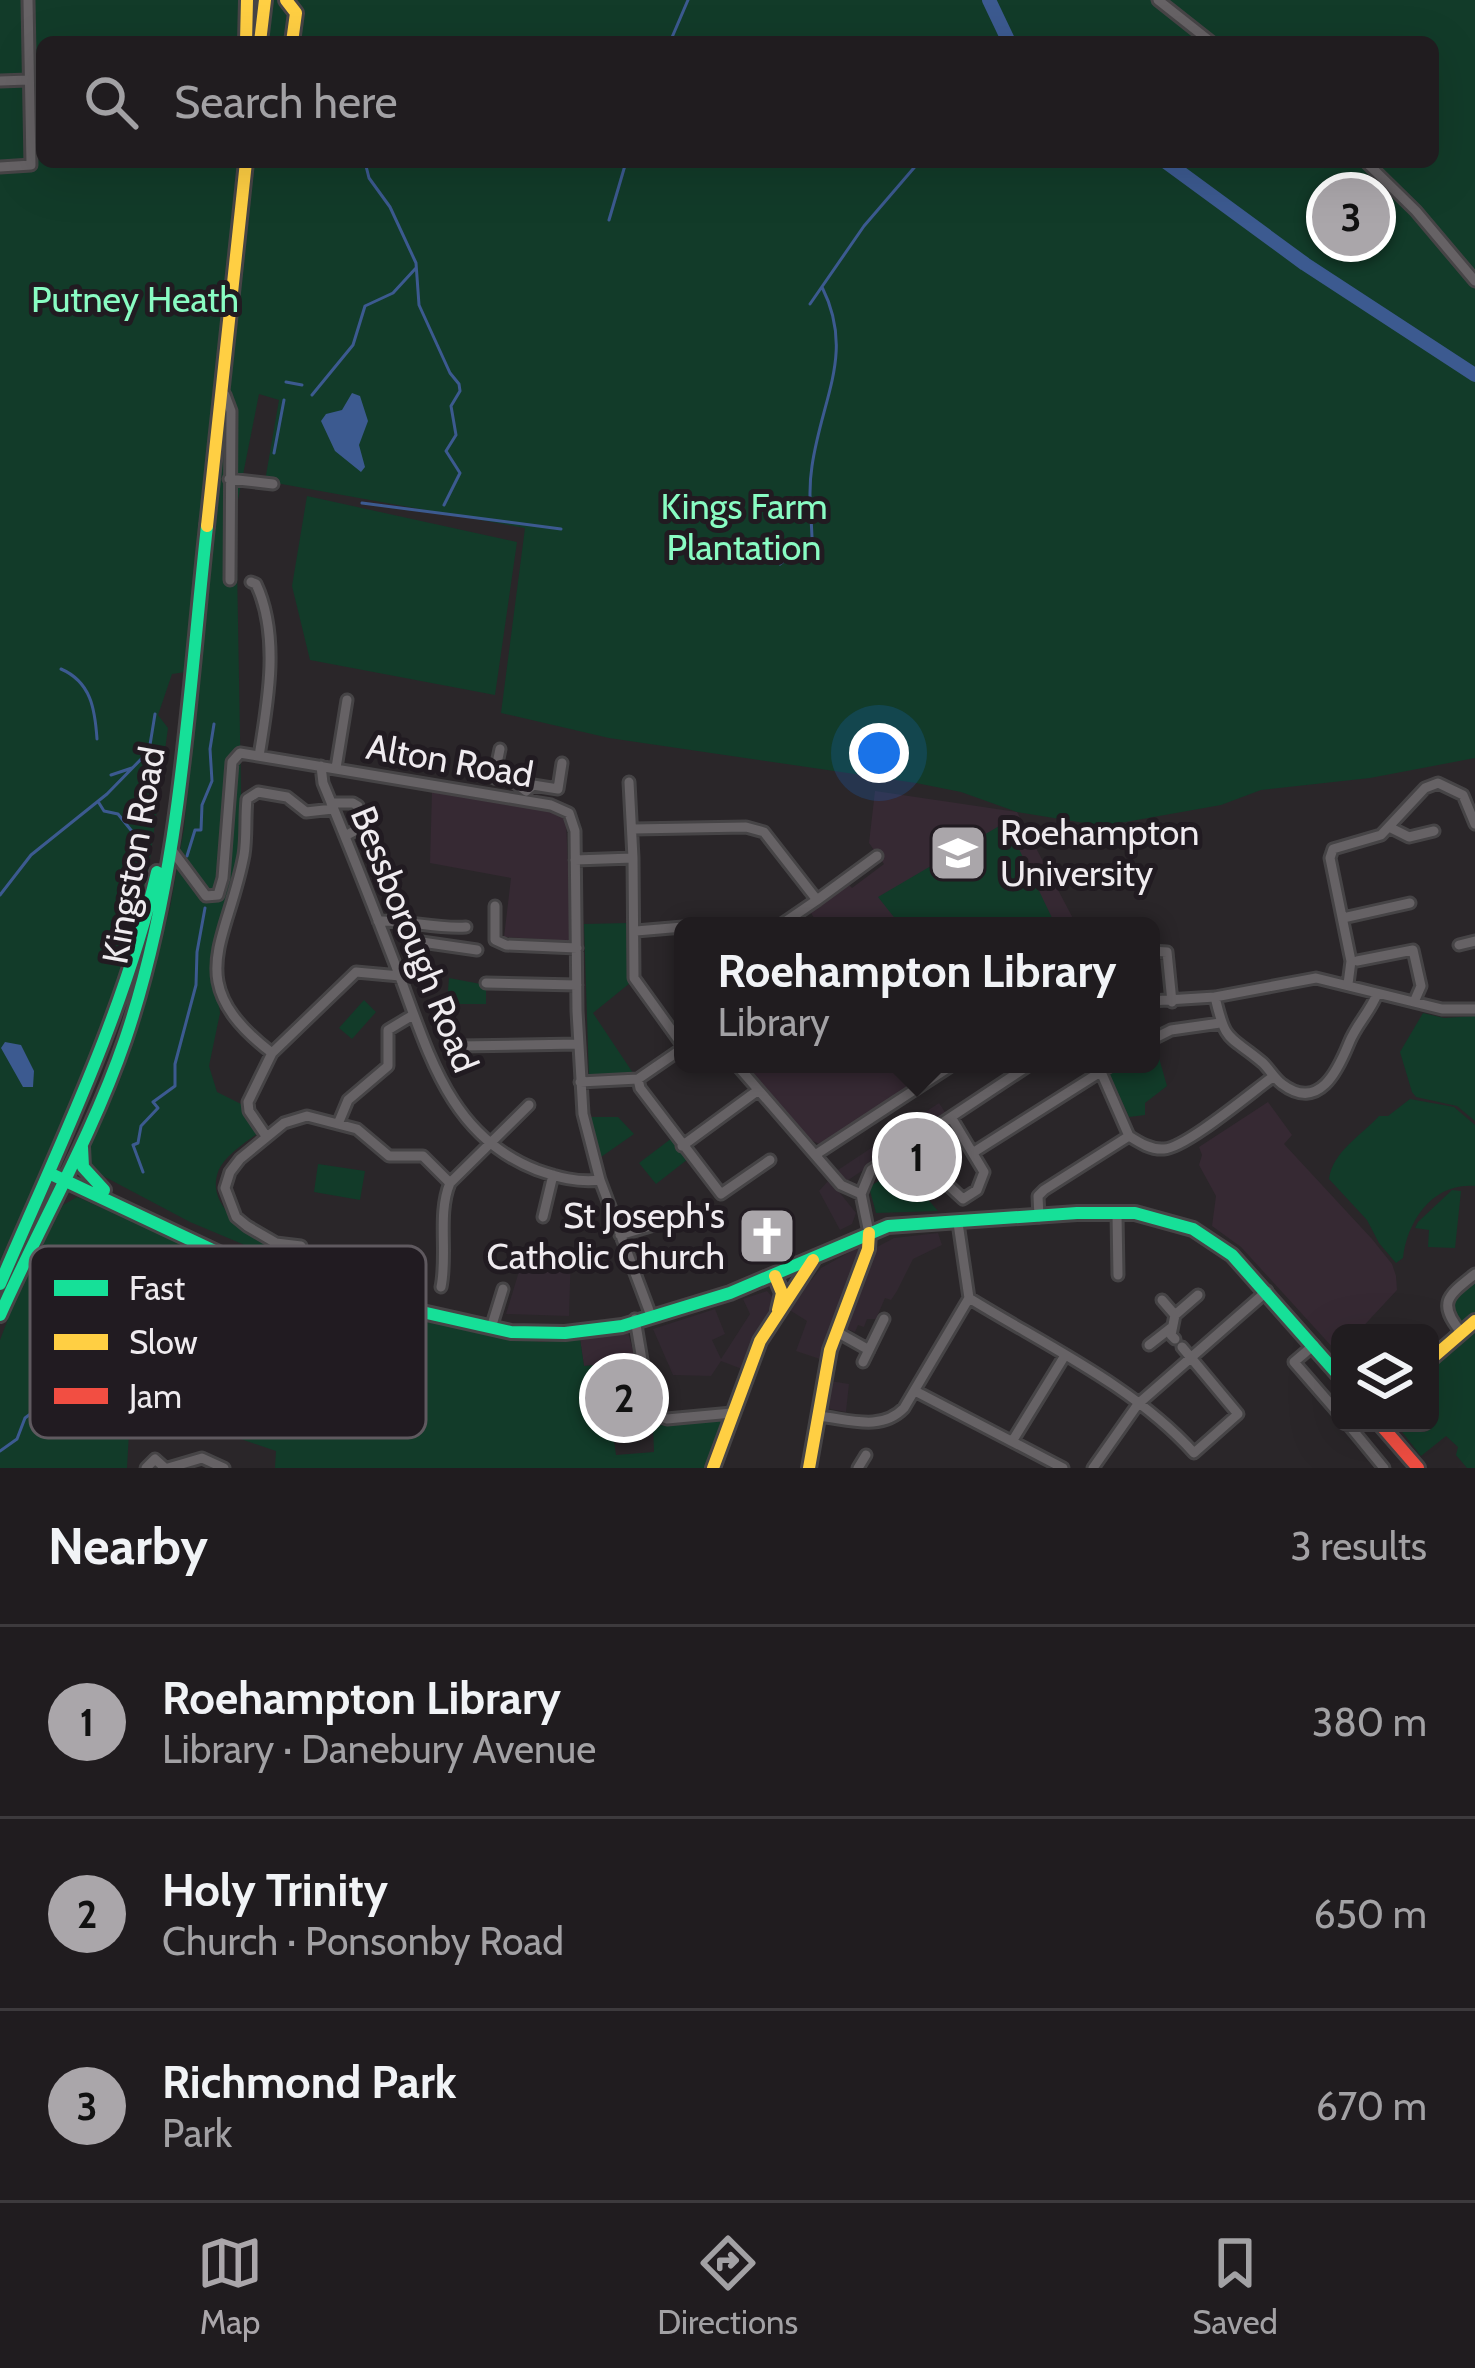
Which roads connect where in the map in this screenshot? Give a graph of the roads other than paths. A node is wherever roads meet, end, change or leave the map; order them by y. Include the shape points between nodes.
1 (28, 0) edge
2 (247, 0) edge
3 (260, 0) edge
4 (1158, 0) edge
5 (290, 1) edge
6 (253, 34) edge
7 (293, 36) edge
8 (1203, 36) edge
9 (28, 80) junction
10 (0, 81) edge
11 (0, 167) edge
12 (241, 168) edge
13 (241, 168) edge
14 (1372, 168) edge
15 (1475, 281) edge
16 (218, 405) junction
17 (229, 479) junction
18 (273, 484) dead end
19 (230, 580) dead end
20 (251, 582) dead end
21 (346, 700) dead end
22 (500, 749) dead end
23 (259, 756) junction
24 (562, 763) dead end
25 (321, 766) junction
26 (336, 768) junction
27 (629, 782) dead end
28 (525, 796) junction
29 (332, 806) junction
30 (1475, 824) edge
31 (1389, 826) junction
32 (633, 830) junction
33 (1434, 831) dead end
34 (345, 836) junction
35 (171, 849) junction
36 (878, 856) dead end
37 (633, 857) junction
38 (575, 860) junction
39 (817, 900) junction
40 (1410, 903) dead end
41 (495, 906) dead end
42 (792, 917) edge
43 (1343, 918) junction
44 (378, 921) junction
45 (466, 928) dead end
46 (674, 928) edge
47 (442, 929) junction
48 (636, 931) junction
49 (408, 940) dead end
50 (1475, 941) edge
51 (442, 945) junction
52 (1459, 945) dead end
53 (577, 948) junction
54 (477, 950) dead end
55 (1160, 950) edge
56 (1357, 961) dead end
57 (400, 976) junction
58 (486, 983) dead end
59 (1348, 985) junction
60 (577, 986) junction
61 (1377, 994) junction
62 (1215, 998) junction
63 (1160, 1001) edge
64 (1172, 1002) junction
65 (1414, 1002) junction
66 (1475, 1009) edge
67 (413, 1016) junction
68 (1220, 1024) junction
69 (674, 1034) edge
70 (1160, 1036) edge
71 (578, 1044) junction
72 (459, 1046) dead end
73 (272, 1053) junction
74 (674, 1053) edge
75 (743, 1073) edge
76 (940, 1073) edge
77 (1018, 1073) edge
78 (1099, 1073) edge
79 (1101, 1073) edge
80 (1274, 1076) junction
81 (638, 1079) junction
82 (580, 1082) junction
83 (757, 1091) junction
84 (529, 1105) dead end
85 (952, 1117) junction
86 (338, 1124) junction
87 (266, 1136) junction
88 (1130, 1136) junction
89 (83, 1140) junction
90 (488, 1143) junction
91 (682, 1146) junction
92 (974, 1152) junction
93 (815, 1155) junction
94 (770, 1160) dead end
95 (58, 1173) junction
96 (947, 1173) dead end
97 (553, 1175) junction
98 (600, 1180) junction
99 (450, 1183) junction
100 (97, 1191) junction
101 (861, 1194) junction
102 (49, 1208) junction
103 (1117, 1212) junction
104 (543, 1217) dead end
105 (1039, 1217) junction
106 (664, 1222) dead end
107 (958, 1222) junction
108 (869, 1233) junction
109 (620, 1235) junction
110 (32, 1246) edge
111 (206, 1246) edge
112 (301, 1246) edge
113 (30, 1249) edge
114 (813, 1260) junction
115 (1475, 1274) edge
116 (1118, 1275) dead end
117 (776, 1276) junction
118 (0, 1284) edge
119 (441, 1287) dead end
120 (503, 1289) dead end
121 (1267, 1291) junction
122 (1198, 1295) dead end
123 (969, 1298) junction
124 (1162, 1300) dead end
125 (426, 1309) edge
126 (778, 1311) junction
127 (0, 1315) edge
128 (1175, 1315) junction
129 (651, 1316) junction
130 (635, 1318) junction
131 (884, 1319) dead end
132 (1475, 1321) edge
133 (491, 1324) junction
134 (1172, 1327) junction
135 (837, 1332) junction
136 (1461, 1332) junction
137 (1149, 1345) dead end
138 (1314, 1345) junction
139 (869, 1349) junction
140 (1439, 1352) edge
141 (1064, 1358) junction
142 (1191, 1358) junction
143 (863, 1362) dead end
144 (1331, 1366) edge
145 (915, 1391) junction
146 (1138, 1404) junction
147 (1331, 1405) edge
148 (732, 1413) junction
149 (818, 1416) junction
150 (1354, 1432) edge
151 (1387, 1432) edge
152 (1013, 1440) junction
153 (866, 1455) dead end
154 (195, 1466) edge
155 (1096, 1467) edge
156 (146, 1468) edge
157 (166, 1468) edge
158 (224, 1468) edge
159 (713, 1468) edge
160 (808, 1468) edge
161 (858, 1468) edge
162 (1063, 1468) edge
163 (1384, 1468) edge
164 (1418, 1468) edge

1 - 9 street
2 - 6 main road
3 - 6 main road
4 - 8 street
5 - 7 main road
9 - 10 street
9 - 11 street via 31,165
12 - 16 main road, Kingston Road
13 - 16 main road
14 - 15 street
16 - 17 street
16 - 35 main road, Kingston Road
16 - 95 main road, Kingston Road via 157,874 108,1042
17 - 18 street
17 - 19 street
20 - 23 street via 268,616
21 - 26 street
22 - 28 street via 494,778 513,781
23 - 25 street, Alton Road
23 - 35 street via 240,753 232,762 218,895 206,896
24 - 28 street via 558,789 533,784
25 - 26 street, Alton Road
25 - 29 street, Bessborough Road
26 - 28 street, Alton Road
27 - 32 street
28 - 38 street, Alton Road via 569,813
29 - 34 street, Bessborough Road
29 - 34 street via 358,806 358,829
29 - 73 street via 306,812 287,797 258,792 247,800 245,853 216,965 227,1008
30 - 31 street via 1463,795 1438,783
31 - 33 street via 1409,837
31 - 43 street via 1330,853
32 - 37 street
32 - 39 street via 764,832
34 - 44 street, Bessborough Road
35 - 89 main road, Kingston Road via 147,966
36 - 39 street
37 - 38 street
37 - 48 street
38 - 53 street, Alton Road
39 - 42 street
40 - 43 street
41 - 53 street via 495,940
43 - 59 street
44 - 47 street
44 - 57 street, Bessborough Road
45 - 47 street
46 - 48 street
47 - 51 street
48 - 69 street via 634,978
49 - 51 street
50 - 52 street
51 - 54 street
53 - 60 street, Alton Road
55 - 64 street
56 - 65 street via 1413,950 1420,986
57 - 67 street, Bessborough Road
57 - 73 street via 356,971
58 - 60 street
59 - 61 street
59 - 62 street via 1303,979
60 - 71 street, Alton Road
61 - 65 street
61 - 80 street via 1324,1088 1301,1092
62 - 64 street
62 - 68 street
63 - 64 street
65 - 66 street
67 - 86 street via 388,1030 388,1066 348,1100
67 - 90 street, Bessborough Road via 453,1105
68 - 70 street
68 - 80 street
71 - 72 street
71 - 82 street, Alton Road
73 - 87 street via 248,1102
74 - 81 street
75 - 83 street
76 - 93 street
77 - 85 street
78 - 92 street
79 - 88 street
80 - 88 street via 1170,1149
81 - 82 street
81 - 91 street
82 - 98 street, Alton Road
83 - 91 street
83 - 93 street
84 - 90 street
85 - 92 street
85 - 101 street via 871,1170
86 - 87 street via 296,1117
86 - 99 street via 389,1156 423,1156
87 - 112 street via 230,1172 227,1201 258,1234
88 - 105 street via 1044,1190
89 - 95 main road, Kingston Road
89 - 100 main road via 82,1167
90 - 97 street, Bessborough Road
90 - 99 street
91 - 94 street via 721,1194
92 - 96 street via 984,1172 972,1194 957,1196
93 - 101 street via 846,1190
95 - 100 main road
95 - 102 main road, Kingston Road
95 - 118 main road, Kingston Road
97 - 98 street, Bessborough Road
97 - 104 street
98 - 109 street, Alton Road
99 - 119 street
100 - 102 main road via 71,1192
100 - 111 main road
101 - 108 street
102 - 110 main road, Kingston Road
103 - 105 main road
103 - 116 street
103 - 121 main road via 1202,1234
105 - 107 main road
106 - 109 street
107 - 108 main road
107 - 123 street
108 - 114 main road
108 - 135 main road
109 - 129 street, Alton Road
113 - 127 main road, Kingston Road
114 - 117 main road
114 - 126 main road
115 - 136 street via 1447,1304
117 - 126 main road
117 - 129 main road
120 - 133 street
121 - 138 main road
121 - 142 street
122 - 128 street
123 - 141 street
123 - 145 street
124 - 128 street
125 - 133 main road
126 - 148 main road
128 - 134 street
129 - 130 main road
130 - 133 main road via 565,1334
130 - 148 street via 647,1406 657,1418
131 - 139 street
132 - 136 main road
134 - 137 street
134 - 142 street
135 - 139 street
135 - 149 main road
136 - 140 main road
138 - 144 main road
138 - 147 street via 1294,1362
139 - 143 street
141 - 146 street
141 - 152 street
142 - 146 street
142 - 146 street via 1238,1414 1194,1453
145 - 149 street via 886,1422
145 - 152 street
146 - 155 street
148 - 159 main road
149 - 160 main road
150 - 163 street
151 - 164 main road
152 - 162 street
153 - 161 street
154 - 157 street
154 - 158 street via 202,1458
156 - 157 street via 155,1459

